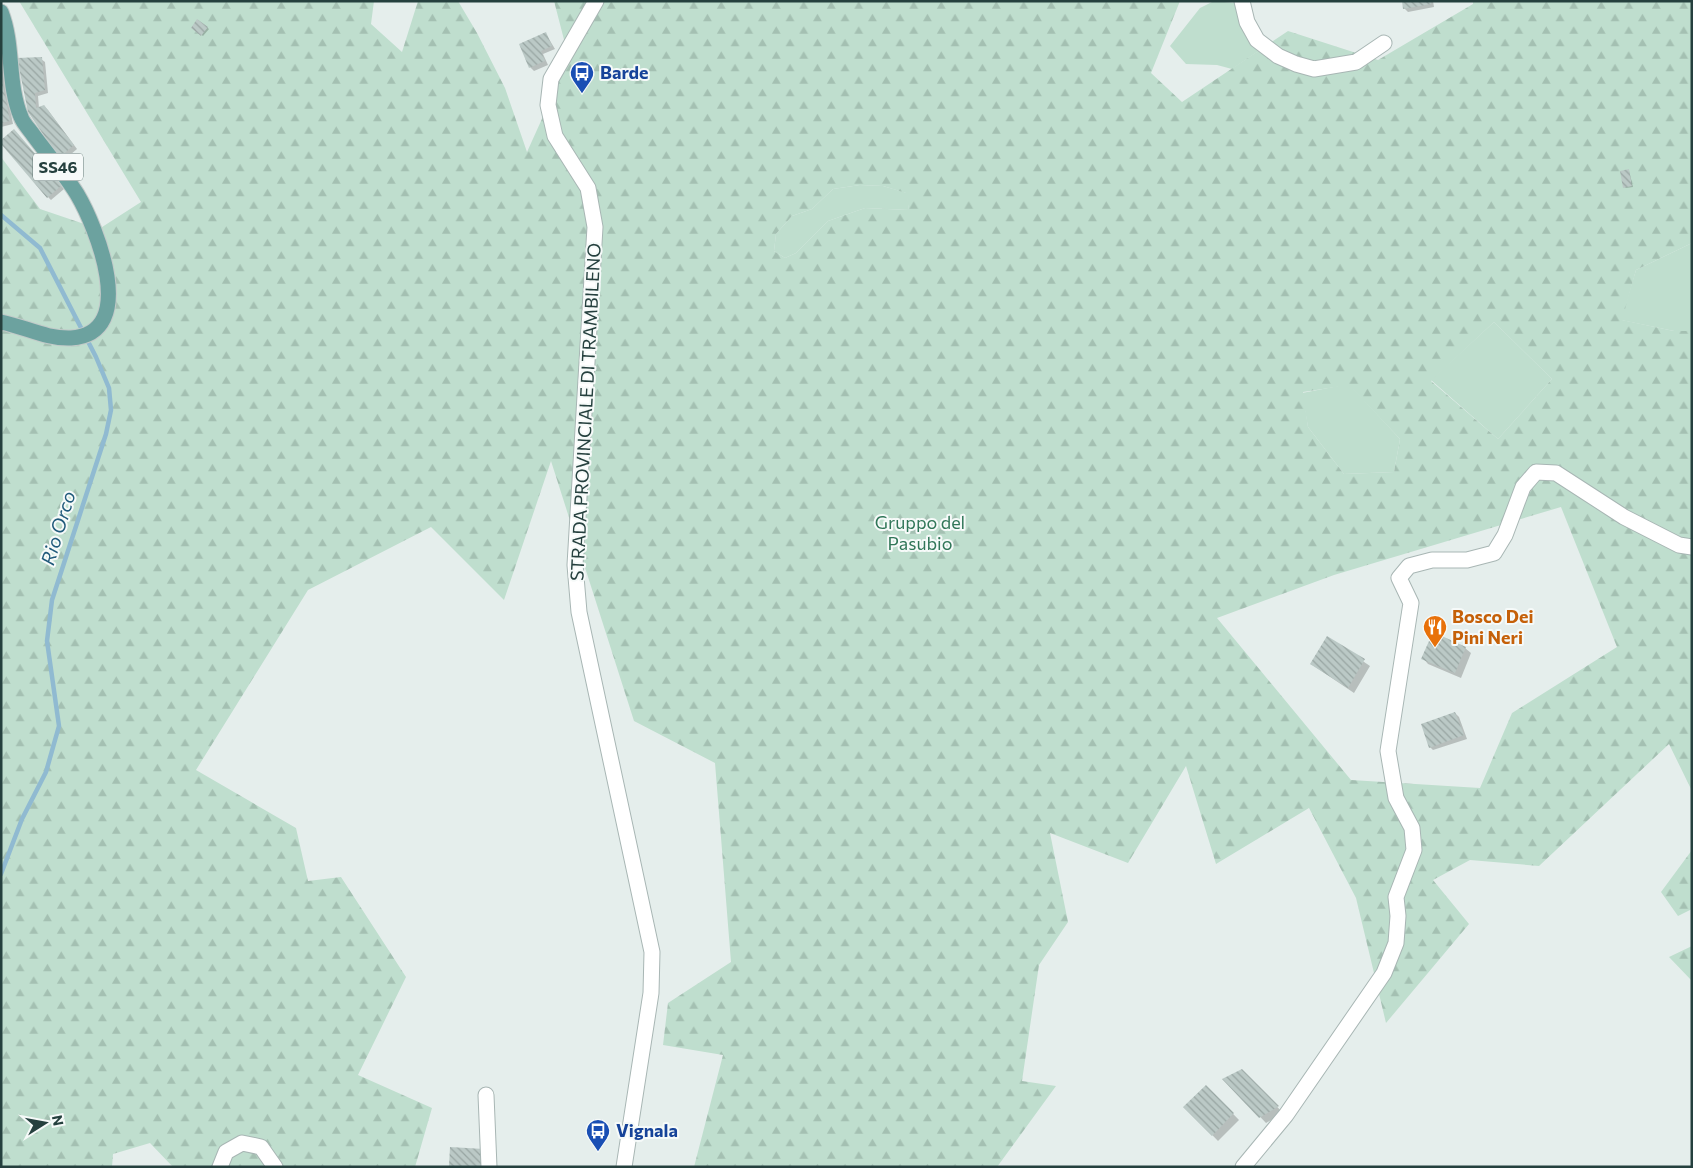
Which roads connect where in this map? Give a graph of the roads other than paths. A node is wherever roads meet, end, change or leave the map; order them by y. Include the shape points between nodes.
1 (596, 1) edge
2 (1242, 1) edge
3 (1, 12) edge
4 (1384, 43) dead end
5 (1, 322) edge
6 (1692, 547) edge
7 (486, 1095) dead end
8 (220, 1167) edge
9 (275, 1167) edge
10 (489, 1167) edge
11 (624, 1167) edge
12 (1243, 1167) edge

1 - 11 street, STRADA PROVINCIALE DI TRAMBILENO via 551,79 548,105 555,136 588,188 595,227 575,565 580,612 652,952 651,993
2 - 4 street via 1247,22 1257,40 1278,56 1296,64 1314,69 1356,62
3 - 5 main road, SS46 via 7,27 21,118 61,170 91,218 108,290 108,309 102,324 73,338 49,338
6 - 12 street via 1678,545 1624,517 1556,473 1536,472 1523,487 1505,535 1494,553 1467,560 1432,560 1409,566 1399,578 1411,603 1388,751 1396,798 1412,828 1414,850 1396,897 1396,942 1384,973 1286,1115
7 - 10 street
8 - 9 street via 226,1152 242,1143 261,1147

